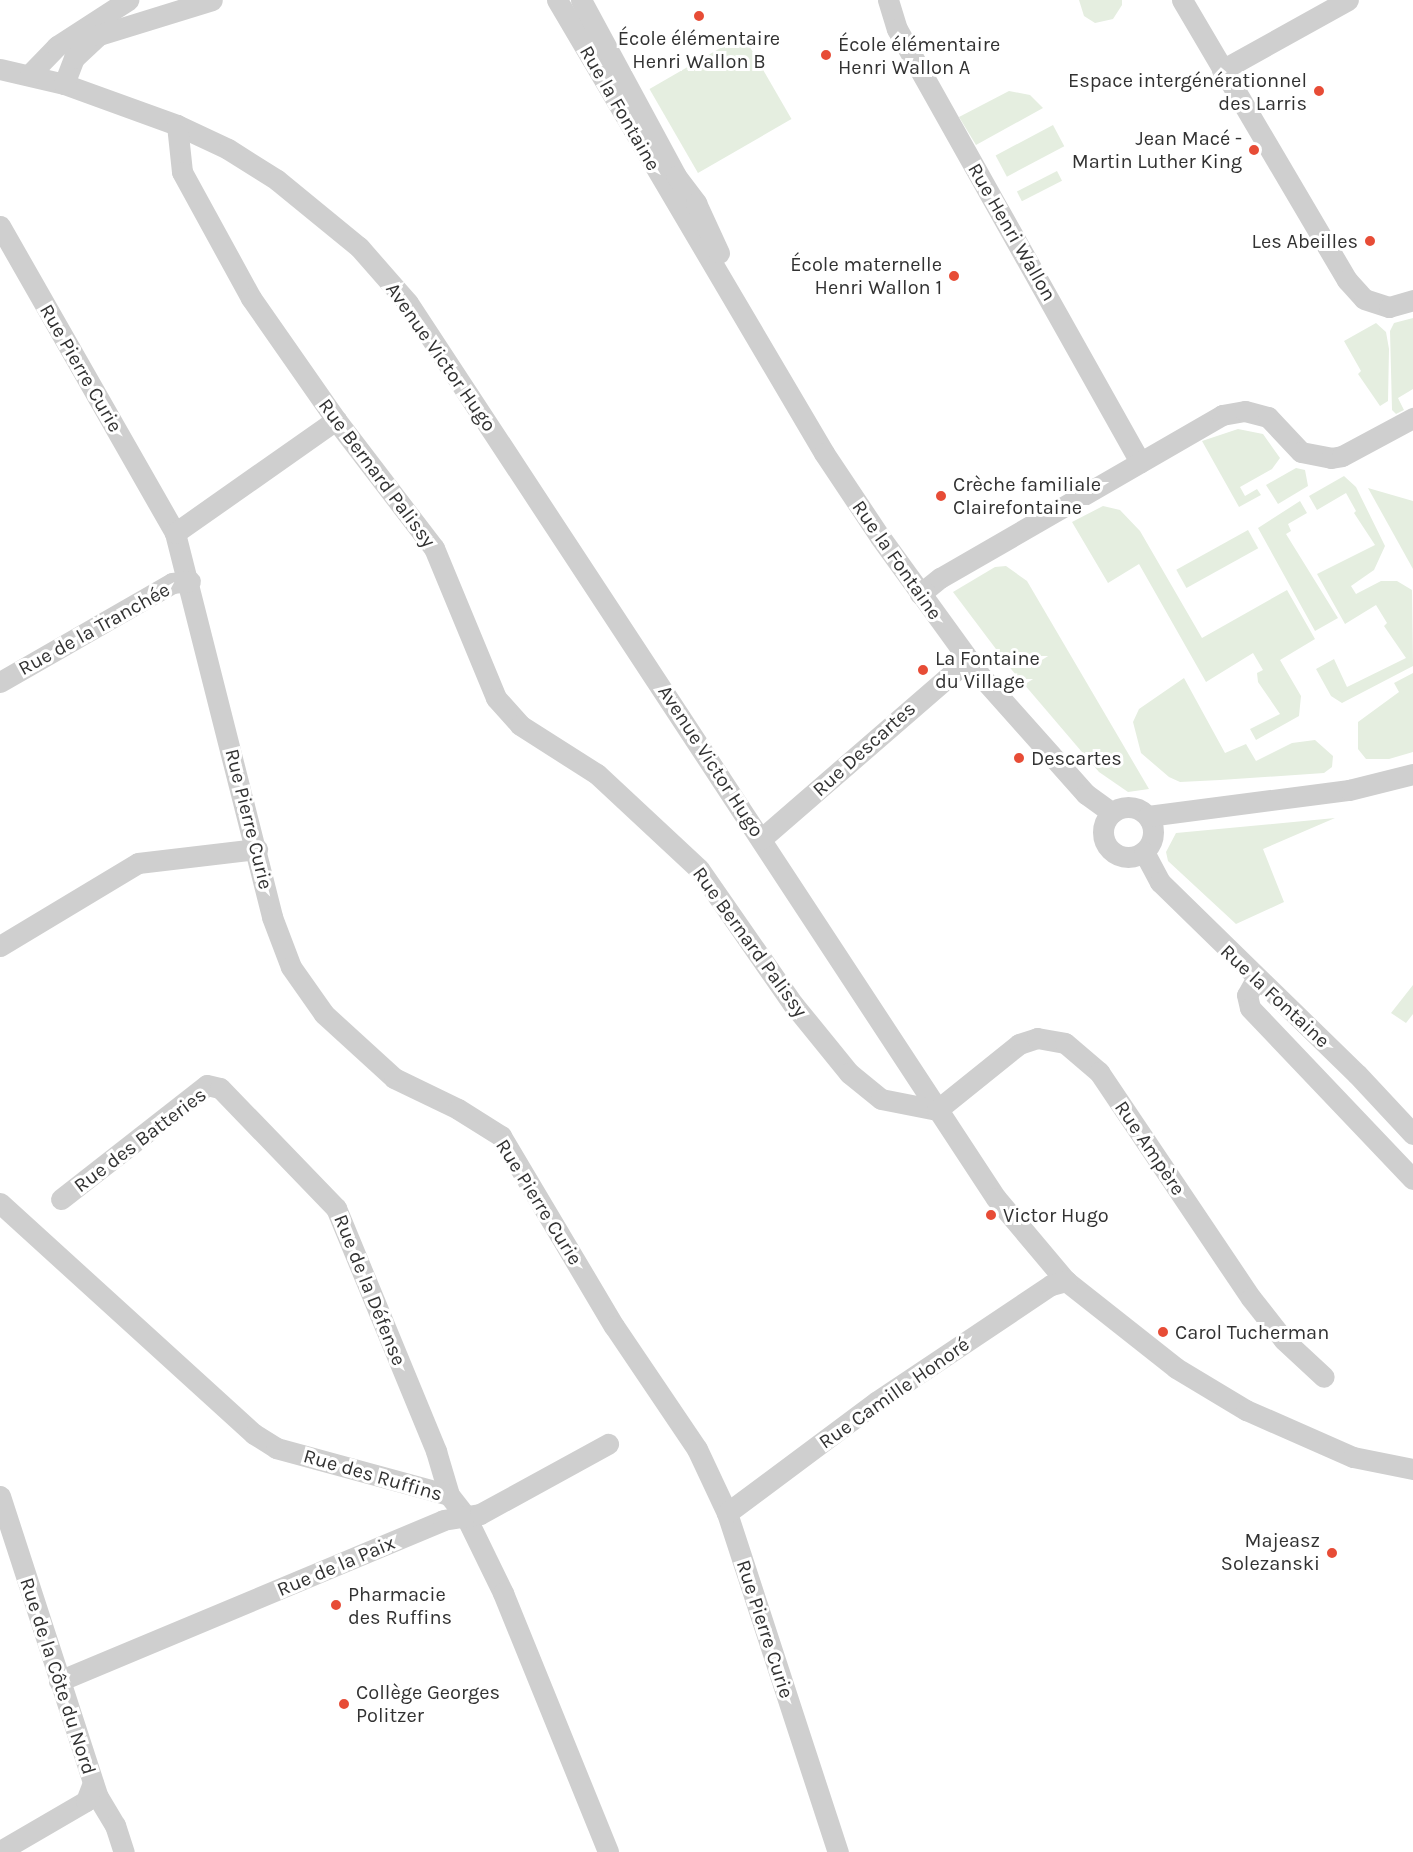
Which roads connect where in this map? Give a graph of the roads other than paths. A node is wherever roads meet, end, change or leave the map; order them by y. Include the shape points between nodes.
1 (128, 0) edge
2 (212, 0) edge
3 (557, 0) edge
4 (581, 0) edge
5 (888, 0) edge
6 (1182, 0) edge
7 (1348, 0) edge
8 (0, 69) edge
9 (1222, 70) junction
10 (30, 74) junction
11 (64, 84) junction
12 (177, 125) junction
13 (0, 226) edge
14 (724, 277) junction
15 (1413, 300) edge
16 (1413, 418) edge
17 (336, 420) junction
18 (1140, 462) junction
19 (175, 533) junction
20 (190, 581) junction
21 (920, 594) junction
22 (968, 660) junction
23 (0, 682) edge
24 (1413, 774) edge
25 (1112, 813) junction
26 (1148, 816) junction
27 (761, 839) junction
28 (257, 849) junction
29 (1144, 852) junction
30 (0, 946) edge
31 (1256, 979) junction
32 (220, 1088) joint
33 (937, 1110) junction
34 (1413, 1134) edge
35 (1413, 1179) edge
36 (62, 1199) dead end
37 (0, 1203) edge
38 (1066, 1281) junction
39 (1324, 1377) dead end
40 (608, 1444) dead end
41 (1413, 1468) edge
42 (449, 1495) junction
43 (0, 1496) edge
44 (727, 1513) junction
45 (466, 1517) junction
46 (59, 1681) junction
47 (93, 1783) junction
48 (0, 1851) edge
49 (124, 1852) edge
50 (608, 1852) edge
51 (838, 1852) edge

1 - 10 street via 57,46
2 - 11 street via 99,35 74,58
3 - 14 street, Rue la Fontaine via 574,32 590,50 648,158
4 - 14 street, Rue la Fontaine via 676,176 706,222
5 - 18 street, Rue Henri Wallon via 897,29
6 - 9 street
7 - 9 street
8 - 10 street, Avenue Victor Hugo
9 - 15 street via 1347,280 1364,299 1389,307
10 - 11 street, Avenue Victor Hugo
11 - 12 street, Avenue Victor Hugo
12 - 17 street, Rue Bernard Palissy via 182,172 250,298
12 - 27 street, Avenue Victor Hugo via 228,149 319,213 359,247 408,303
13 - 19 street, Rue Pierre Curie
14 - 21 street, Rue la Fontaine via 824,453
16 - 18 street via 1342,456 1331,458 1301,452 1269,417 1245,411 1221,415
17 - 19 street
17 - 33 street, Rue Bernard Palissy via 434,548 496,698 520,725 597,774 699,869 794,1004 849,1073 881,1099
18 - 21 street via 940,578
19 - 20 street, Rue Pierre Curie
20 - 23 street, Rue de la Tranchée via 172,584
20 - 28 street, Rue Pierre Curie
21 - 22 street, Rue la Fontaine
22 - 25 street, Rue la Fontaine via 1041,747 1086,794
22 - 27 street, Rue Descartes
24 - 26 street via 1349,790
25 - 26 street via 1130,807
25 - 29 street via 1103,830 1108,848 1126,858
26 - 29 street via 1153,835
27 - 33 street, Avenue Victor Hugo
28 - 30 street via 138,863
28 - 44 street, Rue Pierre Curie via 272,917 291,967 324,1014 394,1078 458,1109 501,1136 614,1326 697,1449
29 - 31 street, Rue la Fontaine via 1160,882
31 - 34 street, Rue la Fontaine via 1357,1074
31 - 35 street via 1247,995 1251,1008
32 - 36 street, Rue des Batteries via 207,1085
32 - 42 street, Rue de la Défense via 336,1208 436,1451
33 - 38 street, Avenue Victor Hugo via 996,1198
33 - 39 street, Rue Ampère via 1019,1044 1037,1038 1065,1043 1100,1072 1251,1298 1284,1340
37 - 42 street, Rue des Ruffins via 254,1434 276,1448
38 - 41 street, Avenue Victor Hugo via 1176,1368 1246,1410 1353,1457
38 - 44 street, Rue Camille Honoré via 1051,1285 876,1402
40 - 45 street, Rue de la Paix via 480,1514
42 - 45 street, Rue des Ruffins
43 - 46 street, Rue de la Côte du Nord
44 - 51 street, Rue Pierre Curie
45 - 46 street, Rue de la Paix via 443,1520
45 - 50 street, Rue des Ruffins via 503,1593
46 - 47 street, Rue de la Côte du Nord
47 - 48 street via 86,1801
47 - 49 street, Rue de la Côte du Nord

